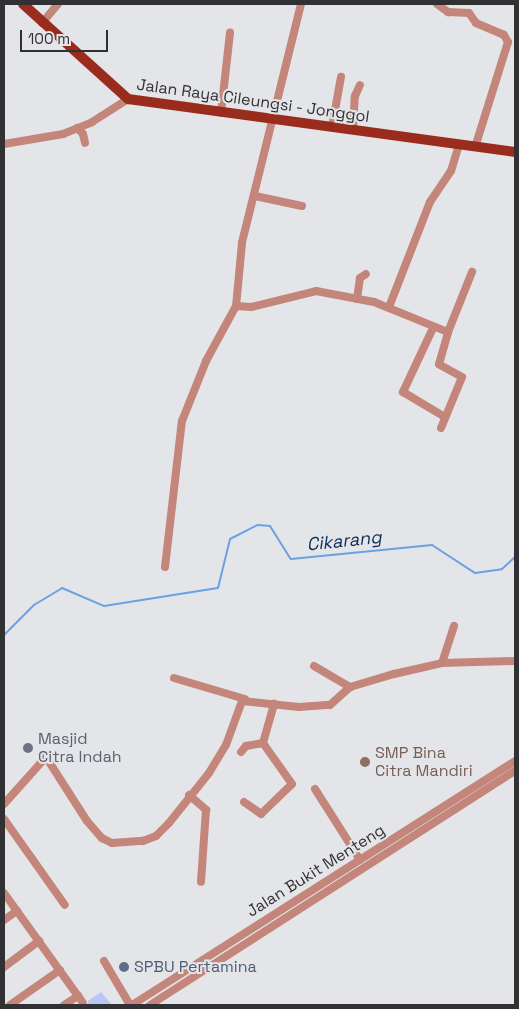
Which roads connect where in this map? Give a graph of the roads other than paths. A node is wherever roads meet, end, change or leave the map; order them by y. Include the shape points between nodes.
1 (23, 4) edge
2 (58, 4) edge
3 (302, 4) edge
4 (437, 4) edge
5 (42, 23) junction
6 (230, 33) dead end
7 (341, 78) dead end
8 (360, 85) dead end
9 (128, 99) junction
10 (222, 113) junction
11 (274, 117) junction
12 (332, 127) junction
13 (77, 128) junction
14 (353, 130) junction
15 (85, 143) dead end
16 (4, 144) edge
17 (459, 145) junction
18 (475, 147) junction
19 (515, 152) edge
20 (255, 196) junction
21 (302, 206) dead end
22 (472, 272) dead end
23 (366, 274) dead end
24 (357, 299) junction
25 (236, 306) junction
26 (389, 307) junction
27 (433, 328) junction
28 (448, 332) junction
29 (445, 417) junction
30 (441, 428) dead end
31 (165, 567) dead end
32 (454, 626) dead end
33 (515, 661) edge
34 (442, 663) junction
35 (314, 666) dead end
36 (174, 678) dead end
37 (350, 687) junction
38 (245, 699) junction
39 (274, 704) junction
40 (263, 742) junction
41 (241, 752) dead end
42 (515, 761) edge
43 (515, 771) edge
44 (315, 789) dead end
45 (189, 795) junction
46 (244, 802) dead end
47 (4, 804) edge
48 (4, 819) edge
49 (360, 860) junction
50 (201, 882) dead end
51 (4, 893) edge
52 (65, 905) dead end
53 (17, 911) junction
54 (4, 920) edge
55 (39, 941) junction
56 (104, 961) dead end
57 (4, 967) edge
58 (60, 970) junction
59 (78, 996) junction
60 (84, 1003) dead end
61 (136, 1004) edge
62 (10, 1005) edge
63 (64, 1005) edge
64 (150, 1005) edge

1 - 5 main road, Jalan Raya Cileungsi - Jonggol
2 - 5 street
3 - 11 street via 288,48
4 - 18 street via 448,12 469,13 476,23 504,35 508,42
5 - 9 main road, Jalan Raya Cileungsi - Jonggol
6 - 10 street
7 - 12 street
8 - 14 street via 355,96
9 - 10 main road, Jalan Raya Cileungsi - Jonggol
9 - 13 street
10 - 11 main road, Jalan Raya Cileungsi - Jonggol
11 - 12 main road, Jalan Raya Cileungsi - Jonggol
11 - 20 street
12 - 14 main road, Jalan Raya Cileungsi - Jonggol
13 - 15 street
13 - 16 street via 50,138
14 - 17 main road, Jalan Raya Cileungsi - Jonggol
17 - 18 main road, Jalan Raya Cileungsi - Jonggol
17 - 26 street via 451,171 430,202
18 - 19 main road, Jalan Raya Cileungsi - Jonggol
20 - 21 street
20 - 25 street via 242,243
22 - 28 street
23 - 24 street via 360,278
24 - 25 street via 316,291 251,307
24 - 26 street
25 - 31 street via 199,375 182,421
26 - 27 street
27 - 28 street
27 - 29 street via 403,392
28 - 29 street via 439,364 462,377
29 - 30 street
32 - 34 street
33 - 34 street
34 - 37 street
35 - 37 street
36 - 38 street
37 - 39 street via 334,705 299,708
38 - 39 street
38 - 45 street via 238,705 226,745
39 - 40 street
40 - 41 street via 246,746
40 - 46 street via 292,784 261,814
42 - 49 street, Jalan Bukit Menteng
43 - 64 street, Jalan Bukit Menteng
44 - 49 street
45 - 47 street via 156,836 122,844 102,838 87,821 46,757
45 - 50 street via 206,810
48 - 52 street
49 - 61 street, Jalan Bukit Menteng
51 - 53 street
53 - 54 street
53 - 55 street
55 - 57 street
55 - 58 street
56 - 61 street
58 - 59 street
58 - 62 street
59 - 60 street
59 - 63 street

